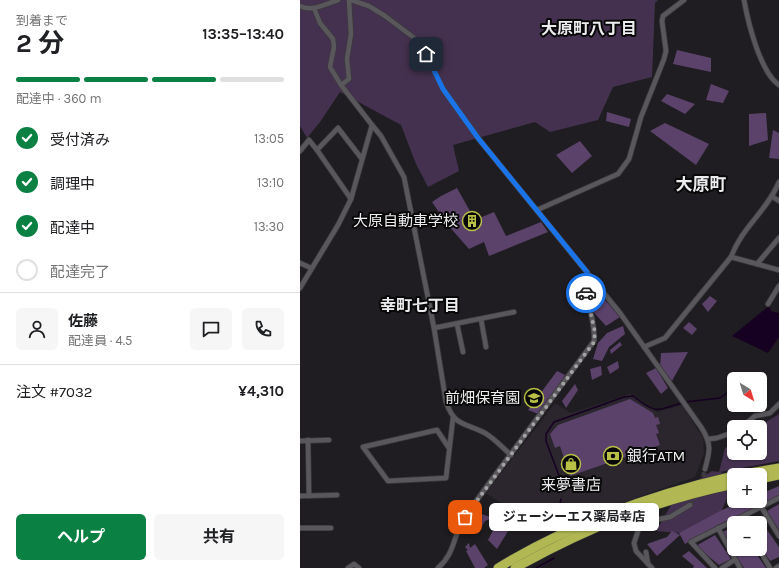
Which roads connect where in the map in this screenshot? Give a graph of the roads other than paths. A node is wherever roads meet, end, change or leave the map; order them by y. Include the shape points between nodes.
1 (338, 0) edge
2 (350, 0) edge
3 (684, 0) edge
4 (744, 0) edge
5 (300, 6) edge
6 (314, 8) junction
7 (341, 85) junction
8 (779, 85) edge
9 (372, 125) junction
10 (317, 150) junction
11 (300, 152) edge
12 (362, 159) junction
13 (779, 182) edge
14 (773, 196) junction
15 (351, 199) junction
16 (779, 201) edge
17 (537, 210) junction
18 (779, 238) edge
19 (730, 257) junction
20 (300, 263) edge
21 (757, 264) junction
22 (311, 268) junction
23 (779, 270) edge
24 (587, 272) junction
25 (779, 286) edge
26 (300, 288) edge
27 (768, 304) dead end
28 (514, 312) dead end
29 (481, 319) junction
30 (457, 324) junction
31 (434, 328) junction
32 (486, 347) dead end
33 (644, 348) junction
34 (463, 352) dead end
35 (779, 404) edge
36 (453, 418) junction
37 (751, 420) edge
38 (727, 434) edge
39 (709, 439) junction
40 (300, 440) edge
41 (308, 440) junction
42 (329, 440) dead end
43 (449, 448) junction
44 (512, 455) junction
45 (779, 468) edge
46 (705, 469) tunnel mouth
47 (767, 470) edge
48 (779, 475) edge
49 (727, 477) edge
50 (767, 477) edge
51 (727, 486) edge
52 (337, 495) dead end
53 (300, 496) edge
54 (308, 496) junction
55 (779, 498) edge
56 (690, 505) tunnel mouth
57 (767, 505) edge
58 (762, 508) joint
59 (744, 516) edge
60 (727, 524) edge
61 (300, 528) edge
62 (331, 528) dead end
63 (718, 528) junction
64 (779, 536) edge
65 (646, 552) dead end
66 (763, 556) edge
67 (734, 560) junction
68 (648, 564) junction
69 (779, 566) edge
70 (348, 568) edge
71 (359, 568) edge
72 (438, 568) edge
73 (498, 568) edge
74 (515, 568) edge
75 (652, 568) edge
76 (714, 568) edge
77 (722, 568) edge
78 (740, 568) edge
79 (770, 568) edge
80 (776, 568) edge

1 - 6 street
2 - 7 street via 351,34 347,59 349,79
2 - 17 street via 369,6 414,37 422,46 443,89 478,138
3 - 17 street via 663,16 666,51 641,117 629,159 618,174
4 - 8 street via 748,23 760,56
5 - 6 street
6 - 7 street via 320,23 333,39 330,67
7 - 9 street
9 - 12 street
9 - 31 street via 404,177
10 - 11 street via 310,140
10 - 12 street via 338,128
10 - 15 street
12 - 15 street
13 - 14 street
14 - 16 street
14 - 19 street via 750,223
15 - 22 street
17 - 24 street
18 - 21 street
19 - 21 street
19 - 33 street via 665,338
20 - 22 street
21 - 23 street
22 - 26 street
24 - 33 street via 634,331
24 - 44 street via 585,286 595,332 594,342
25 - 27 street
28 - 29 street
29 - 30 street
29 - 32 street
30 - 31 street
30 - 34 street
31 - 36 street via 446,402
33 - 39 street
35 - 37 street via 770,413 756,416
36 - 43 street
36 - 44 street via 486,434
38 - 39 street
39 - 46 street
40 - 41 street
41 - 42 street
41 - 54 street
43 - 43 street via 446,478 388,481 363,447 437,430
44 - 72 street via 465,517 451,553
45 - 47 highway
48 - 50 highway
49 - 73 highway via 650,498 592,519
51 - 74 highway via 683,496 616,518
52 - 54 street
53 - 54 street
55 - 57 street
56 - 68 street via 670,517 646,522 638,528 634,543 636,551
58 - 59 street
58 - 64 street
60 - 63 street
61 - 62 street
63 - 67 street
63 - 76 street via 691,542
65 - 68 street
66 - 79 street
67 - 77 street
67 - 78 street
68 - 75 street
69 - 80 street
70 - 71 street via 354,564

